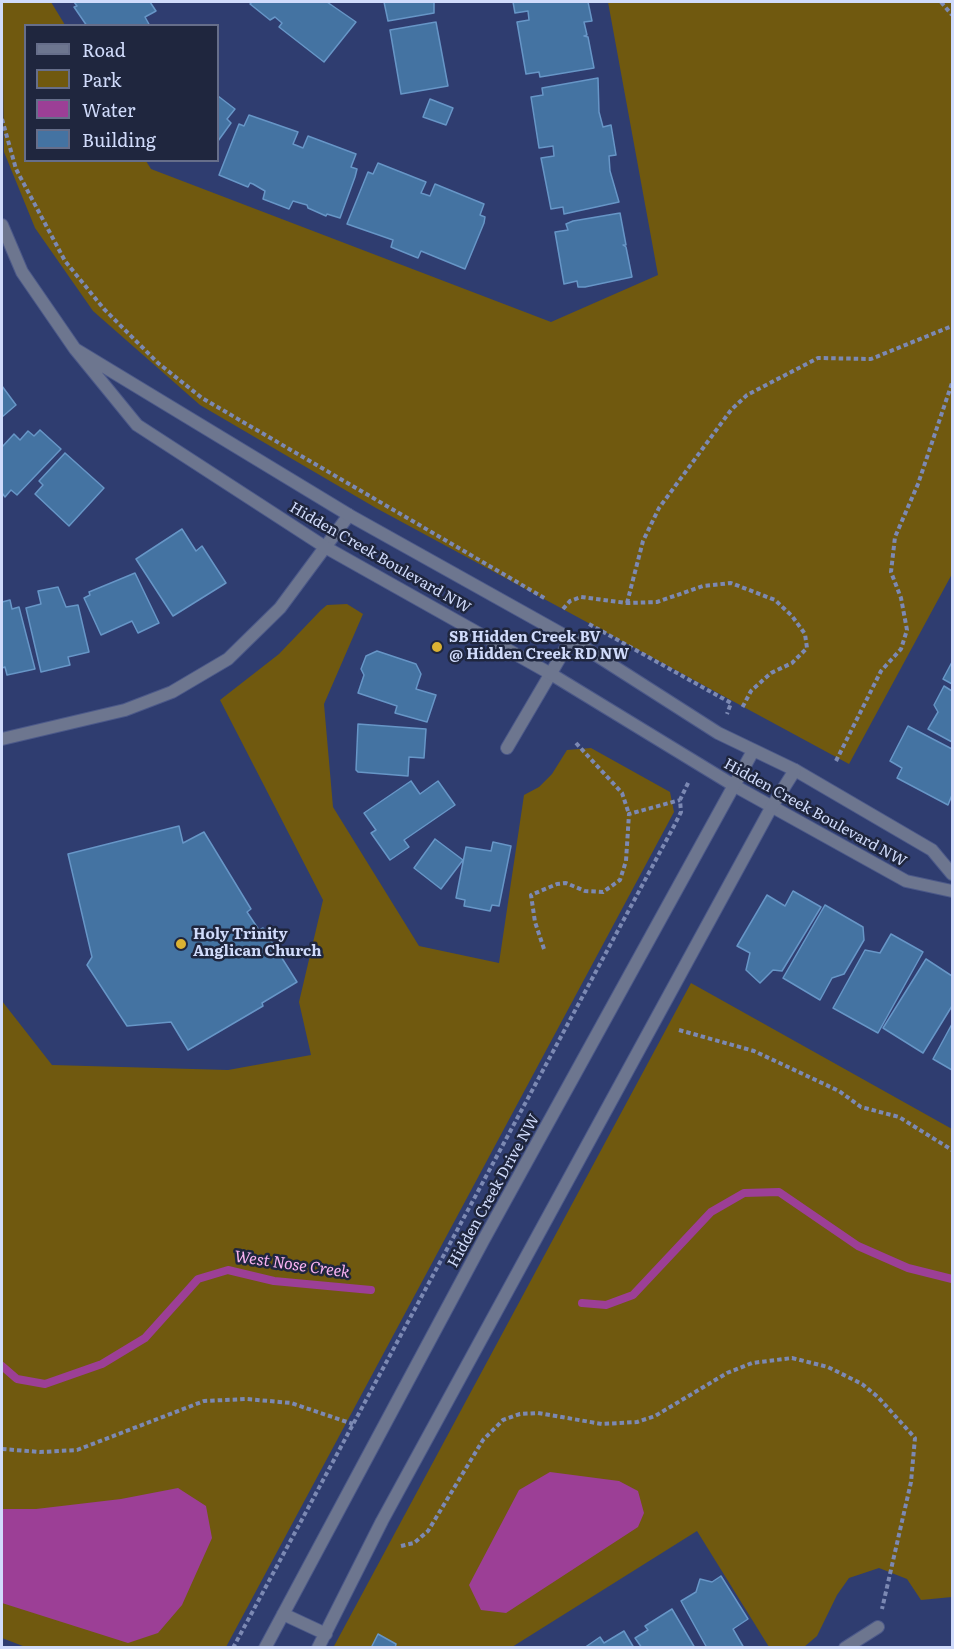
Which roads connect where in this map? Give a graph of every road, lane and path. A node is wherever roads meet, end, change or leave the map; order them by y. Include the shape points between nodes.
1 (941, 2) edge
2 (952, 15) edge
3 (2, 119) edge
4 (2, 225) edge
5 (952, 326) edge
6 (75, 349) junction
7 (952, 383) edge
8 (349, 515) junction
9 (325, 547) junction
10 (627, 603) junction
11 (564, 609) junction
12 (573, 615) dead end
13 (583, 620) dead end
14 (571, 639) junction
15 (551, 674) junction
16 (731, 703) dead end
17 (742, 708) dead end
18 (2, 739) edge
19 (576, 743) dead end
20 (507, 748) dead end
21 (753, 751) junction
22 (836, 761) dead end
23 (795, 770) junction
24 (688, 781) dead end
25 (733, 785) junction
26 (680, 800) junction
27 (771, 808) junction
28 (629, 814) junction
29 (952, 874) edge
30 (952, 891) edge
31 (544, 949) dead end
32 (679, 1030) dead end
33 (952, 1150) edge
34 (353, 1424) junction
35 (2, 1449) edge
36 (401, 1546) dead end
37 (283, 1614) junction
38 (878, 1627) joint
39 (326, 1634) junction
40 (233, 1647) edge
41 (265, 1647) edge
42 (318, 1647) edge
43 (845, 1647) edge

1 - 2 path
3 - 11 path via 16,169 65,261 104,309 158,363 202,398
4 - 6 street, Hidden Creek Boulevard NW via 22,272
5 - 10 path via 871,359 818,358 747,395 731,410 659,508 643,541
6 - 8 street, Hidden Creek Boulevard NW
6 - 9 street, Hidden Creek Boulevard NW via 137,425
7 - 22 path via 918,484 895,537 891,572 907,630 901,649 881,671
8 - 9 street
8 - 14 street, Hidden Creek Boulevard NW
9 - 15 street, Hidden Creek Boulevard NW
9 - 18 street via 280,608 228,659 172,692 125,711
10 - 11 path via 581,597 570,601
10 - 17 path via 657,602 703,586 731,583 776,600 805,634 807,648 750,691
11 - 12 path
13 - 16 path
14 - 15 street
14 - 21 street, Hidden Creek Boulevard NW via 718,733
15 - 20 street
15 - 25 street, Hidden Creek Boulevard NW
19 - 28 path via 622,793
21 - 23 street, Hidden Creek Boulevard NW
21 - 25 street, Hidden Creek Drive NW
23 - 27 street
23 - 29 street, Hidden Creek Boulevard NW via 932,850
24 - 26 path
25 - 27 street, Hidden Creek Boulevard NW
25 - 37 street, Hidden Creek Drive NW
26 - 28 path
26 - 34 path via 681,812 674,826
27 - 30 street, Hidden Creek Boulevard NW via 906,881
27 - 39 street via 382,1521
28 - 31 path via 626,861 620,880 603,892 585,891 566,883 531,895
32 - 33 path via 754,1051 839,1091 861,1107 899,1117
34 - 35 path via 291,1403 204,1401 77,1450
34 - 40 path
36 - 38 path via 414,1543 428,1531 492,1428 503,1420 538,1413 602,1424 637,1422 655,1416 727,1373 752,1363 792,1358 828,1367 862,1384 915,1438 911,1482
37 - 39 street
37 - 41 street, Hidden Creek Drive NW
38 - 43 street
39 - 42 street

